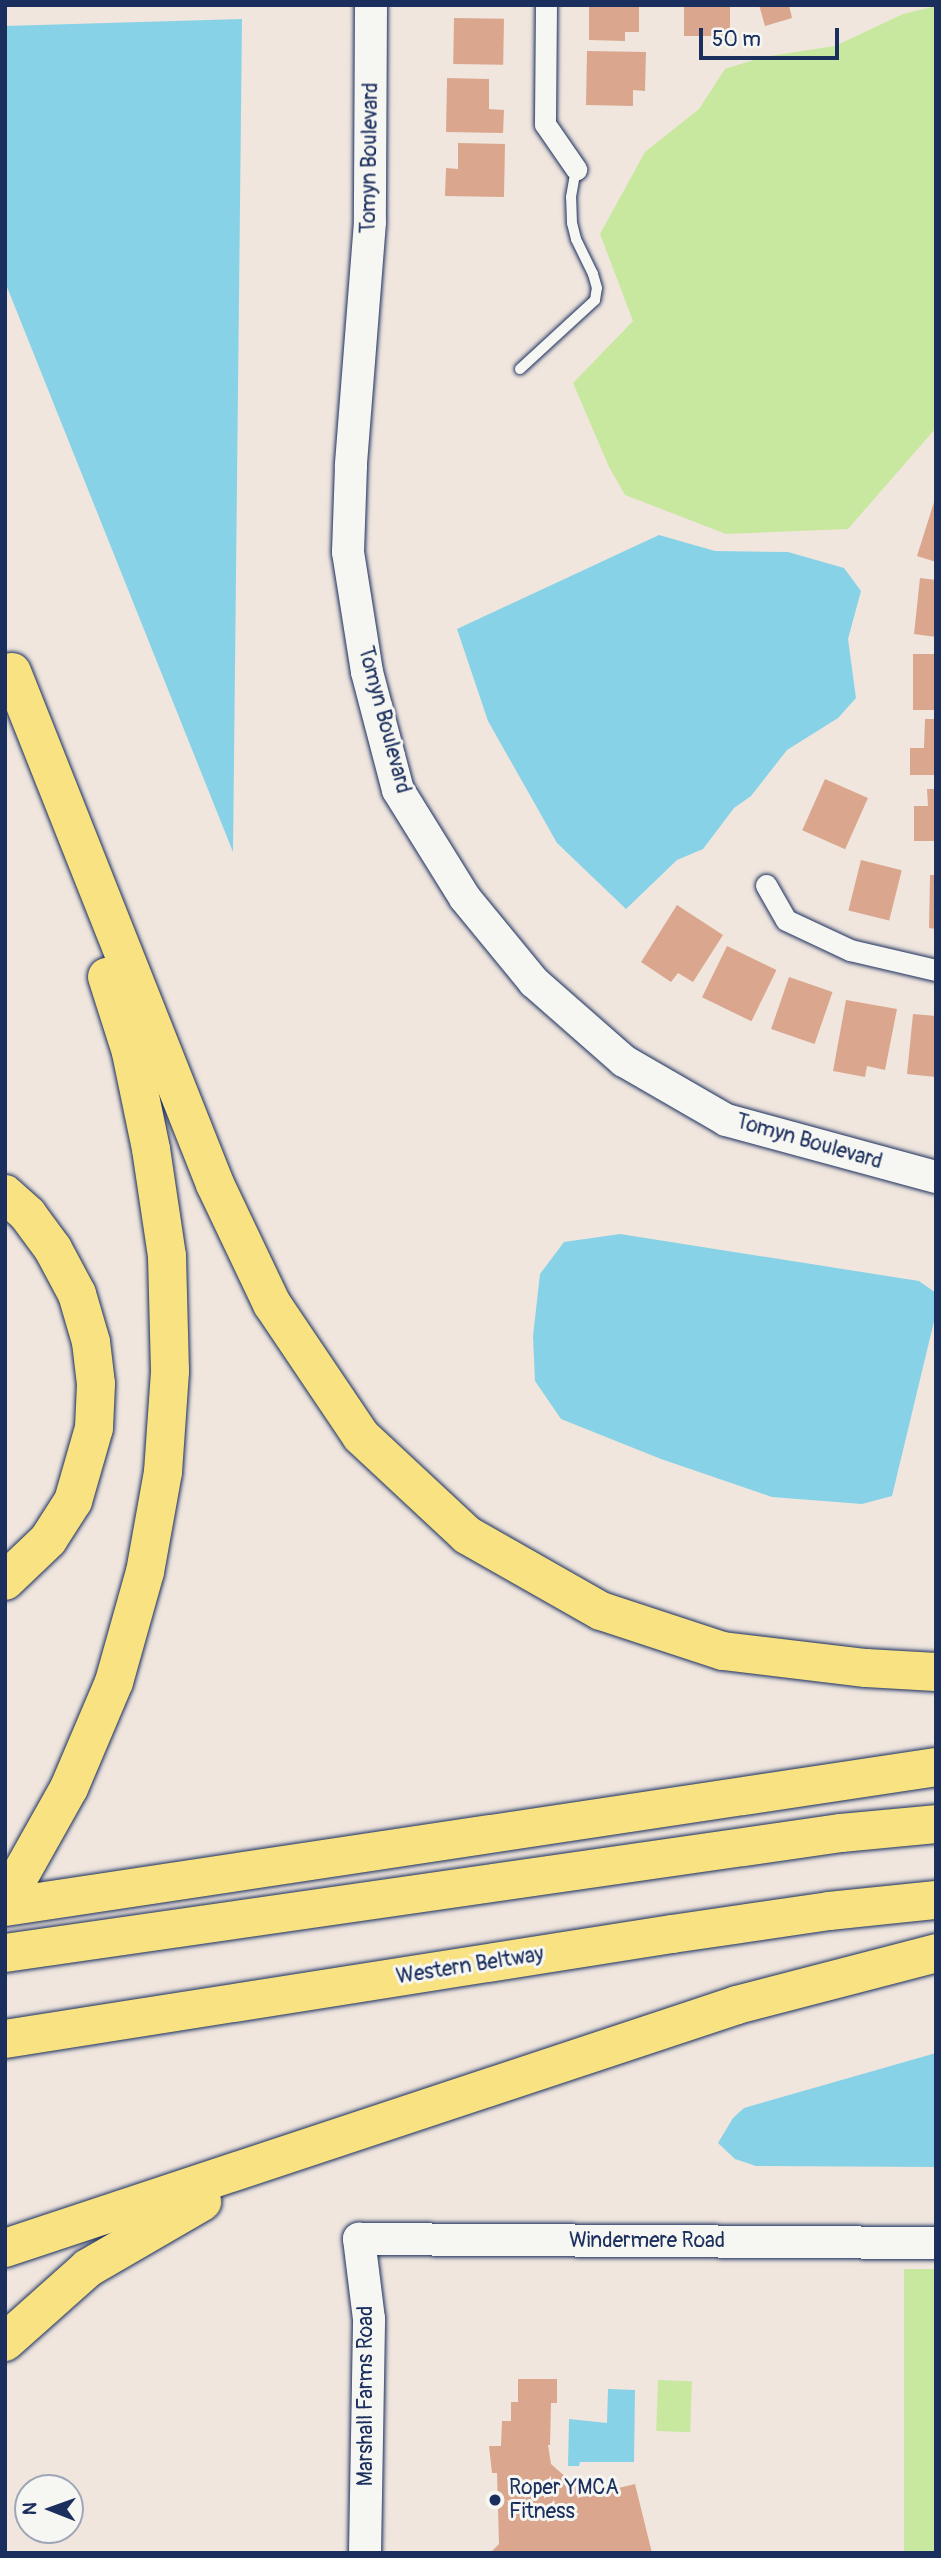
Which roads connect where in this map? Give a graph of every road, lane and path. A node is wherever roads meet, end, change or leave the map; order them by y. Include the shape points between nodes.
1 (371, 5) edge
2 (546, 5) edge
3 (576, 169) joint
4 (520, 369) dead end
5 (9, 662) edge
6 (766, 885) dead end
7 (936, 970) edge
8 (147, 1055) junction
9 (936, 1177) edge
10 (5, 1194) edge
11 (5, 1228) edge
12 (5, 1548) edge
13 (5, 1581) edge
14 (936, 1672) edge
15 (936, 1767) edge
16 (936, 1824) edge
17 (936, 1900) edge
18 (5, 1905) edge
19 (936, 1952) edge
20 (5, 1953) edge
21 (5, 2039) edge
22 (442, 2105) junction
23 (359, 2239) joint
24 (936, 2243) edge
25 (15, 2245) edge
26 (5, 2342) edge
27 (365, 2553) edge

1 - 9 street, Tomyn Boulevard via 370,222 348,552 367,672 398,790 465,898 534,982 624,1061 726,1120
2 - 3 street via 545,124
3 - 4 lane via 572,223 593,274 595,300
5 - 8 highway
6 - 7 street via 786,920 850,950
8 - 14 highway via 272,1304 361,1436 467,1535 601,1611 723,1651
8 - 18 highway via 151,1149 167,1256 170,1371 163,1472 145,1572 114,1682 69,1788
10 - 13 highway via 28,1215 53,1249 77,1294 91,1342 96,1384 94,1428 73,1501 48,1540
11 - 12 highway via 52,1298 67,1345 71,1384 60,1468 42,1504
15 - 18 highway
16 - 20 highway via 841,1833
17 - 21 highway, Western Beltway via 672,1934
19 - 22 highway via 737,2005
22 - 25 highway
22 - 26 highway via 188,2209 88,2268
23 - 24 street, Windermere Road
23 - 27 street, Marshall Farms Road via 369,2319

